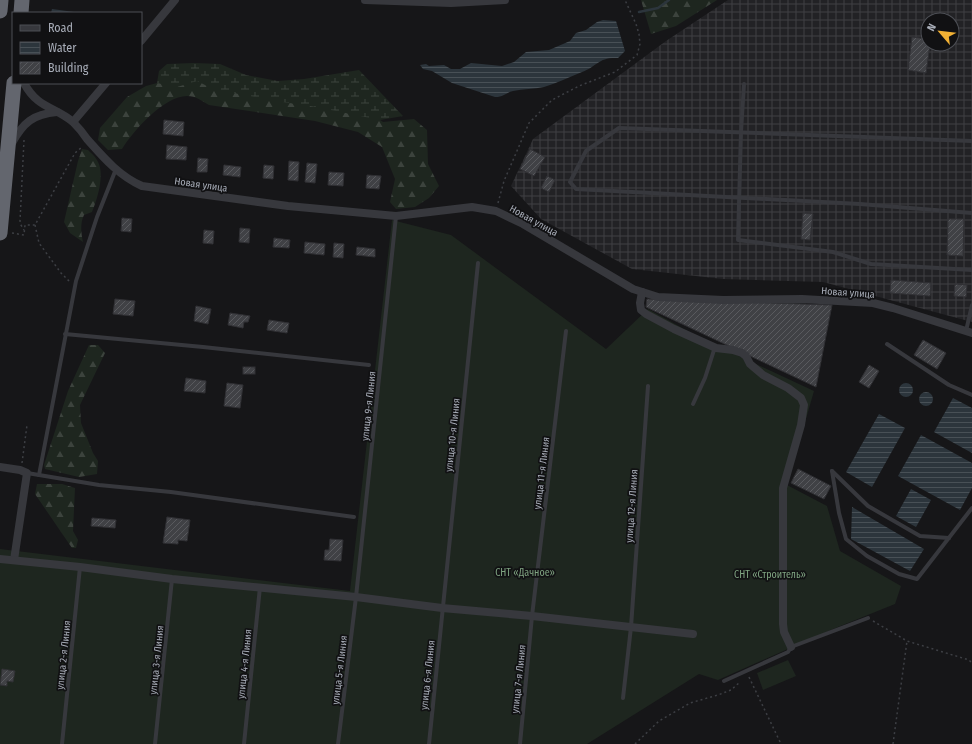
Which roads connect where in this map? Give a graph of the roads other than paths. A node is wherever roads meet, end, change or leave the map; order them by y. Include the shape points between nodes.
1 (1, 0) edge
2 (175, 0) edge
3 (365, 0) edge
4 (505, 0) edge
5 (462, 1) edge
6 (0, 11) edge
7 (142, 40) edge
8 (14, 84) edge
9 (25, 84) edge
10 (105, 84) edge
11 (744, 84) dead end
12 (58, 112) junction
13 (73, 122) junction
14 (741, 132) junction
15 (972, 141) edge
16 (7, 155) junction
17 (116, 169) junction
18 (740, 198) junction
19 (972, 213) edge
20 (396, 216) junction
21 (0, 233) edge
22 (478, 263) dead end
23 (972, 270) edge
24 (642, 292) junction
25 (972, 305) edge
26 (566, 331) dead end
27 (969, 332) edge
28 (65, 334) junction
29 (887, 344) dead end
30 (715, 347) junction
31 (370, 365) dead end
32 (648, 386) dead end
33 (972, 395) edge
34 (693, 404) dead end
35 (0, 467) edge
36 (24, 472) junction
37 (40, 475) junction
38 (972, 508) edge
39 (354, 517) dead end
40 (949, 538) junction
41 (0, 559) edge
42 (14, 560) junction
43 (80, 567) junction
44 (172, 578) junction
45 (260, 587) junction
46 (356, 597) junction
47 (442, 608) junction
48 (532, 616) junction
49 (868, 618) road end
50 (631, 627) junction
51 (692, 634) dead end
52 (791, 647) junction
53 (724, 681) dead end
54 (623, 698) dead end
55 (62, 744) edge
56 (155, 744) edge
57 (244, 744) edge
58 (338, 744) edge
59 (429, 744) edge
60 (520, 744) edge

1 - 6 highway
2 - 7 street
3 - 5 street via 451,3
4 - 5 street
8 - 16 highway
9 - 12 street, Новая улица via 37,101
10 - 13 street
11 - 14 lane
12 - 13 street, Новая улица
12 - 16 street via 39,114 30,120 15,138
13 - 17 street, Новая улица
14 - 15 lane
14 - 18 lane
14 - 18 lane via 620,128 586,151 570,182 576,189
16 - 21 highway
17 - 20 street, Новая улица via 131,181 153,188 288,206
17 - 28 lane via 75,287
18 - 19 lane
18 - 23 lane via 738,240 833,252 871,264
20 - 24 street, Новая улица via 472,207 496,211
20 - 46 lane, улица 9-я Линия
22 - 47 lane, улица 10-я Линия
24 - 27 street, Новая улица via 670,298 802,299 873,303
24 - 30 street via 641,310 646,314
25 - 27 lane
26 - 48 lane, улица 11-я Линия
28 - 31 lane
28 - 37 lane
29 - 33 lane via 949,385
30 - 34 lane
30 - 52 street via 742,353 763,375 801,398 804,405 783,488 783,624
32 - 50 lane, улица 12-я Линия
35 - 36 street
36 - 37 lane
36 - 42 street
37 - 39 lane via 99,485
38 - 40 lane
40 - 40 lane via 920,536 868,506 832,471 846,539 867,556 898,574 917,579
41 - 42 street
42 - 43 street
43 - 44 street
43 - 55 lane, улица 2-я Линия
44 - 45 street
44 - 56 lane, улица 3-я Линия
45 - 46 street
45 - 57 lane, улица 4-я Линия
46 - 47 street
46 - 58 lane, улица 5-я Линия
47 - 48 street
47 - 59 lane, улица 6-я Линия
48 - 50 street
48 - 60 lane, улица 7-я Линия
49 - 52 lane
50 - 51 street
50 - 54 lane, улица 12-я Линия
52 - 53 lane via 788,652

